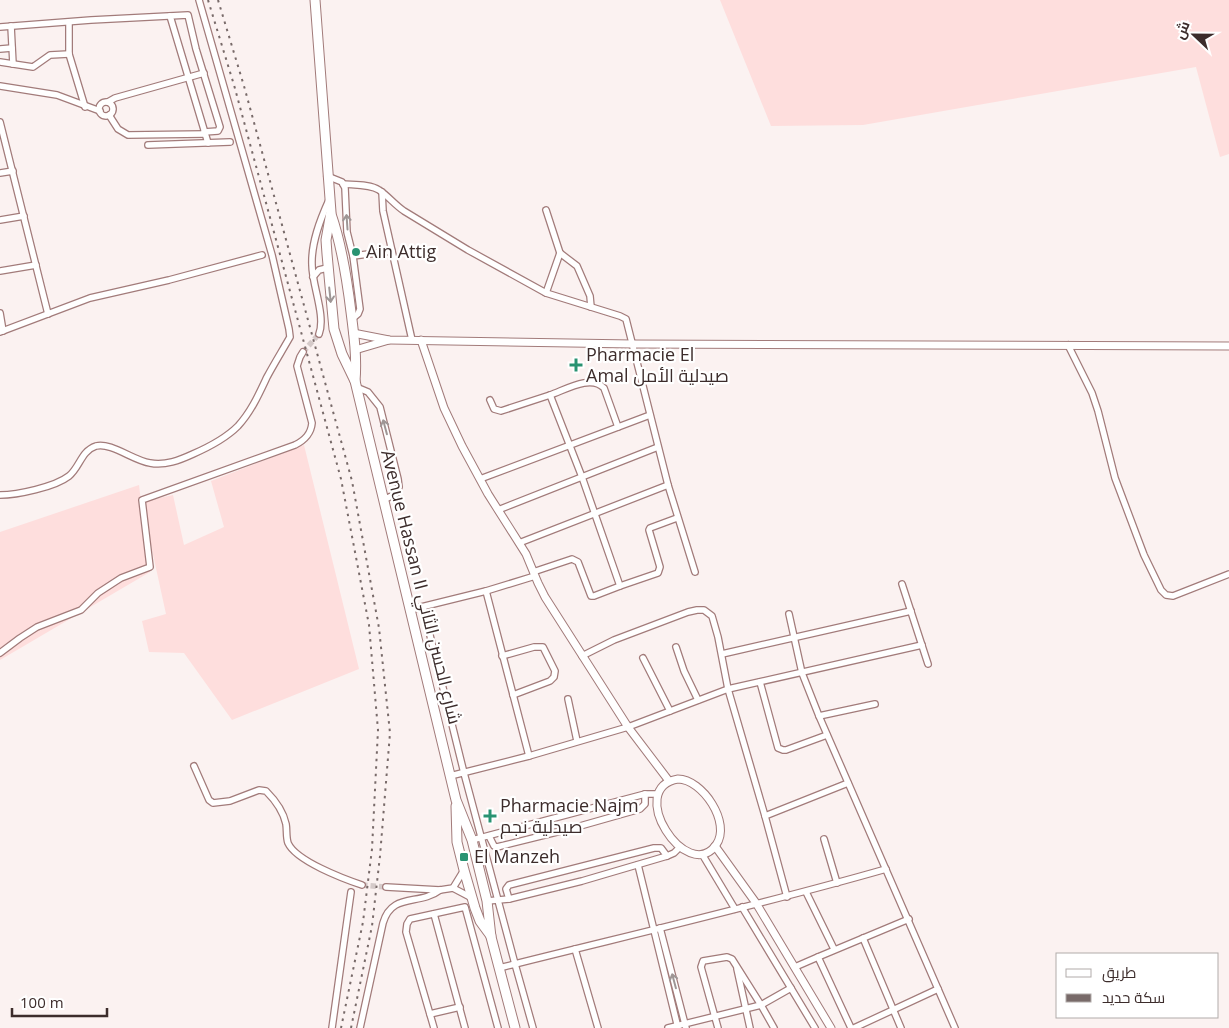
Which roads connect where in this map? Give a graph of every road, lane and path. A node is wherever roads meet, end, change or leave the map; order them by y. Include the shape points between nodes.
1 (199, 0) edge
2 (315, 0) edge
3 (170, 16) junction
4 (69, 22) junction
5 (12, 26) junction
6 (0, 27) edge
7 (12, 48) junction
8 (0, 49) edge
9 (69, 54) junction
10 (0, 62) edge
11 (13, 64) junction
12 (204, 73) junction
13 (188, 78) junction
14 (0, 86) edge
15 (108, 102) junction
16 (85, 106) junction
17 (100, 111) junction
18 (110, 115) junction
19 (0, 122) edge
20 (204, 133) junction
21 (230, 142) dead end
22 (208, 143) junction
23 (148, 145) dead end
24 (13, 171) junction
25 (0, 174) edge
26 (327, 176) junction
27 (343, 184) junction
28 (382, 192) junction
29 (329, 200) junction
30 (546, 210) dead end
31 (330, 212) junction
32 (24, 216) junction
33 (0, 220) edge
34 (392, 251) junction
35 (560, 254) junction
36 (262, 255) dead end
37 (348, 257) junction
38 (327, 263) junction
39 (36, 264) junction
40 (0, 271) edge
41 (313, 276) junction
42 (546, 293) junction
43 (590, 307) junction
44 (0, 313) edge
45 (48, 314) junction
46 (2, 332) edge
47 (318, 334) tunnel mouth
48 (354, 334) junction
49 (336, 337) junction
50 (390, 340) junction
51 (412, 340) junction
52 (421, 340) junction
53 (633, 344) junction
54 (1068, 345) junction
55 (1229, 346) edge
56 (355, 350) junction
57 (303, 352) tunnel mouth
58 (355, 384) junction
59 (550, 395) junction
60 (490, 400) dead end
61 (650, 415) junction
62 (618, 427) junction
63 (570, 444) junction
64 (658, 447) junction
65 (582, 477) junction
66 (480, 479) junction
67 (668, 485) junction
68 (0, 495) edge
69 (383, 500) junction
70 (498, 510) junction
71 (595, 512) junction
72 (677, 518) junction
73 (519, 543) junction
74 (694, 572) dead end
75 (534, 574) junction
76 (1229, 574) edge
77 (902, 584) dead end
78 (620, 586) junction
79 (486, 592) junction
80 (422, 607) junction
81 (409, 610) junction
82 (911, 611) junction
83 (789, 614) dead end
84 (794, 638) junction
85 (922, 645) junction
86 (676, 647) dead end
87 (0, 653) edge
88 (722, 654) junction
89 (502, 656) junction
90 (582, 656) junction
91 (643, 658) dead end
92 (928, 664) dead end
93 (802, 673) junction
94 (760, 682) junction
95 (728, 689) junction
96 (513, 696) junction
97 (568, 699) dead end
98 (698, 700) junction
99 (876, 704) dead end
100 (670, 711) junction
101 (819, 716) junction
102 (628, 727) junction
103 (827, 735) junction
104 (577, 741) junction
105 (529, 756) junction
106 (194, 766) dead end
107 (464, 774) junction
108 (450, 776) junction
109 (669, 781) junction
110 (848, 783) junction
111 (645, 794) junction
112 (658, 794) junction
113 (456, 800) junction
114 (569, 816) junction
115 (765, 816) junction
116 (573, 828) junction
117 (488, 836) junction
118 (481, 838) junction
119 (472, 840) junction
120 (824, 840) dead end
121 (458, 843) junction
122 (716, 846) junction
123 (680, 847) junction
124 (702, 854) junction
125 (666, 856) junction
126 (638, 865) junction
127 (579, 868) junction
128 (886, 869) junction
129 (464, 870) junction
130 (582, 881) junction
131 (837, 883) junction
132 (362, 885) tunnel mouth
133 (386, 886) tunnel mouth
134 (453, 888) junction
135 (440, 890) junction
136 (351, 892) dead end
137 (806, 892) junction
138 (787, 897) junction
139 (472, 898) junction
140 (509, 899) junction
141 (487, 901) junction
142 (498, 901) junction
143 (756, 903) junction
144 (742, 907) junction
145 (735, 908) junction
146 (434, 914) junction
147 (909, 919) junction
148 (660, 928) junction
149 (653, 929) junction
150 (491, 936) junction
151 (863, 938) junction
152 (575, 949) junction
153 (834, 949) junction
154 (818, 957) junction
155 (515, 964) junction
156 (736, 965) junction
157 (499, 968) junction
158 (795, 968) junction
159 (791, 988) junction
160 (938, 989) junction
161 (762, 1005) junction
162 (460, 1007) junction
163 (745, 1009) junction
164 (894, 1010) junction
165 (430, 1014) junction
166 (714, 1016) junction
167 (686, 1026) edge
168 (678, 1027) edge
169 (332, 1028) edge
170 (360, 1028) edge
171 (434, 1028) edge
172 (466, 1028) edge
173 (498, 1028) edge
174 (515, 1028) edge
175 (533, 1028) edge
176 (598, 1028) edge
177 (668, 1028) edge
178 (718, 1028) edge
179 (750, 1028) edge
180 (774, 1028) edge
181 (815, 1028) edge
182 (831, 1028) edge
183 (852, 1028) edge
184 (901, 1028) edge
185 (955, 1028) edge

1 - 68 street via 272,255 290,338 242,420 226,436 205,449 156,464 98,445 88,450 64,480
2 - 26 main road, Avenue Hassan II شارع الحسن الثاني
3 - 4 street
3 - 12 street via 188,15
3 - 13 street
4 - 5 street
4 - 9 street
5 - 6 street
5 - 7 street
7 - 8 street
7 - 11 street
9 - 11 street via 50,55 33,67
9 - 16 street
10 - 11 street
12 - 13 street
12 - 20 street via 220,127 218,131
13 - 15 street
13 - 20 street
14 - 16 street via 57,95
15 - 17 street via 101,104
15 - 18 street via 113,109
16 - 17 street
17 - 18 street via 103,115
18 - 20 street via 118,129 128,135
19 - 24 street
20 - 22 street
21 - 22 street
22 - 23 street
24 - 25 street
24 - 32 street
26 - 27 street
26 - 29 main road, Avenue Hassan II شارع الحسن الثاني
27 - 28 street via 372,187
37 -> 27 street
28 - 34 street
28 - 42 street via 404,211
29 - 31 main road, Avenue Hassan II شارع الحسن الثاني
29 - 41 street via 312,254
30 - 35 street
31 - 37 main road, Avenue Hassan II شارع الحسن الثاني
31 - 38 main road, Avenue Hassan II شارع الحسن الثاني
32 - 33 street
32 - 39 street
34 - 37 street
34 - 51 street
35 - 42 street
35 - 43 street via 577,266 590,296
36 - 45 street via 101,295
37 - 38 main road via 330,255
37 - 48 main road, Avenue Hassan II شارع الحسن الثاني
38 - 41 street
38 -> 49 main road, Avenue Hassan II شارع الحسن الثاني
39 - 40 street
39 - 45 street
41 - 47 street via 321,324
42 - 43 street
43 - 53 street via 626,319
44 - 46 street
45 - 46 street
48 - 49 main road via 346,342
48 - 50 street
48 - 56 main road, Avenue Hassan II شارع الحسن الثاني
49 - 58 main road, Avenue Hassan II شارع الحسن الثاني
50 - 51 street
50 - 56 street
51 - 52 street
52 - 53 street
52 - 66 street via 444,408
53 - 54 street
53 - 61 street
54 - 55 street
54 - 76 street via 1092,393 1115,478 1161,590 1173,596
56 - 58 main road, Avenue Hassan II شارع الحسن الثاني
57 - 87 street via 297,366 312,423 307,437 290,447 142,500 150,567 121,578 98,592 81,610 37,627
58 - 69 main road, Avenue Hassan II شارع الحسن الثاني
69 -> 58 street via 396,494 398,479 380,407 368,392
59 - 60 street via 501,411 494,409
59 - 62 street via 586,382 596,382 604,388
59 - 63 street
61 - 62 street
61 - 64 street
62 - 63 street
63 - 65 street
63 - 66 street
64 - 65 street
64 - 67 street
65 - 70 street
65 - 71 street
66 - 70 street
67 - 71 street
67 - 72 street
69 - 81 main road, Avenue Hassan II شارع الحسن الثاني
70 - 73 street
71 - 73 street
71 - 78 street
72 - 74 street
72 - 78 street via 649,530 660,567 658,573
73 - 75 street
75 - 78 street via 572,559 578,562 591,596
75 - 79 street
75 - 90 street
77 - 82 street
79 - 80 street
79 - 89 street
80 - 81 street
80 - 107 street
81 - 108 main road, Avenue Hassan II شارع الحسن الثاني
82 - 84 street
82 - 85 street
83 - 84 street
84 - 88 street
84 - 93 street
85 - 92 street
85 - 93 street
86 - 98 street
88 - 90 street via 712,616 704,610 697,610 614,640
88 - 95 street
89 - 96 street
89 - 96 street via 542,647 555,671 550,681
90 - 102 street
91 - 100 street
93 - 94 street
93 - 101 street
94 - 95 street
94 - 103 street via 778,748 786,750
95 - 98 street
95 - 115 street
96 - 105 street
97 - 104 street
98 - 100 street
99 - 101 street
100 - 102 street
101 - 103 street
102 - 104 street
102 - 109 street
103 - 110 street
104 - 105 street
105 - 107 street
106 - 132 street via 212,803 266,791 282,812 287,840 296,853 335,876
107 - 108 street
107 - 118 street
108 - 113 main road, Avenue Hassan II شارع الحسن الثاني
109 - 112 street
109 - 122 street via 682,779 690,782 709,800 720,827
110 - 115 street
110 - 128 street
111 - 112 street
111 - 114 street
111 - 116 street via 645,804 640,808
112 - 123 street via 662,822
113 - 119 main road, Avenue Hassan II شارع الحسن الثاني
113 - 121 main road, Avenue Hassan II شارع الحسن الثاني
114 - 116 street
114 - 117 street
115 - 138 street
116 - 117 street via 498,847
117 - 118 street
118 - 119 street
118 - 142 street
119 - 121 main road via 464,839
119 - 141 main road, Avenue Hassan II شارع الحسن الثاني
120 - 131 street
121 - 129 main road, Avenue Hassan II شارع الحسن الثاني
122 - 124 street
122 - 143 street
123 - 124 street
123 - 125 street
124 - 145 street
125 - 126 street
125 - 127 street via 658,848
126 - 130 street
126 - 149 street
127 - 130 street
127 - 140 street via 509,885 506,889
128 - 131 street
128 - 147 street
129 - 134 street
129 - 139 main road, Avenue Hassan II شارع الحسن الثاني
130 - 140 street
131 - 137 street
133 - 135 street
134 - 135 street
134 - 139 street
135 - 170 street via 396,904 388,911
136 - 169 street
137 - 138 street
137 - 153 street
138 - 143 street
139 - 141 main road via 480,903
139 - 150 main road, Avenue Hassan II شارع الحسن الثاني via 480,921
140 - 142 street
141 - 142 street
141 - 150 main road, Avenue Hassan II شارع الحسن الثاني
142 - 155 street
143 - 144 street
143 - 158 street
144 - 145 street
144 - 159 street
145 - 148 street
146 - 162 street
146 - 165 street via 410,919 406,930
146 - 173 street via 465,907
147 - 151 street
147 - 160 street
148 - 149 street
167 -> 148 street
149 - 152 street
149 - 168 street
150 - 157 main road, Avenue Hassan II شارع الحسن الثاني
151 - 153 street
151 - 164 street
152 - 155 street
152 - 176 street
153 - 154 street
154 - 158 street
154 - 183 street
155 - 157 street
155 - 175 street
156 - 161 street
156 - 163 street
156 - 166 street via 726,957 703,961 701,967
157 - 174 main road, Avenue Hassan II شارع الحسن الثاني
158 - 182 street
159 - 161 street
159 - 181 street
160 - 164 street
160 - 185 street
161 - 163 street
161 - 180 street
162 - 165 street
162 - 172 street
163 - 166 street
163 - 179 street
164 - 183 street
164 - 184 street
165 - 171 street
166 - 167 street
166 - 178 street
167 - 168 street
168 - 177 street

